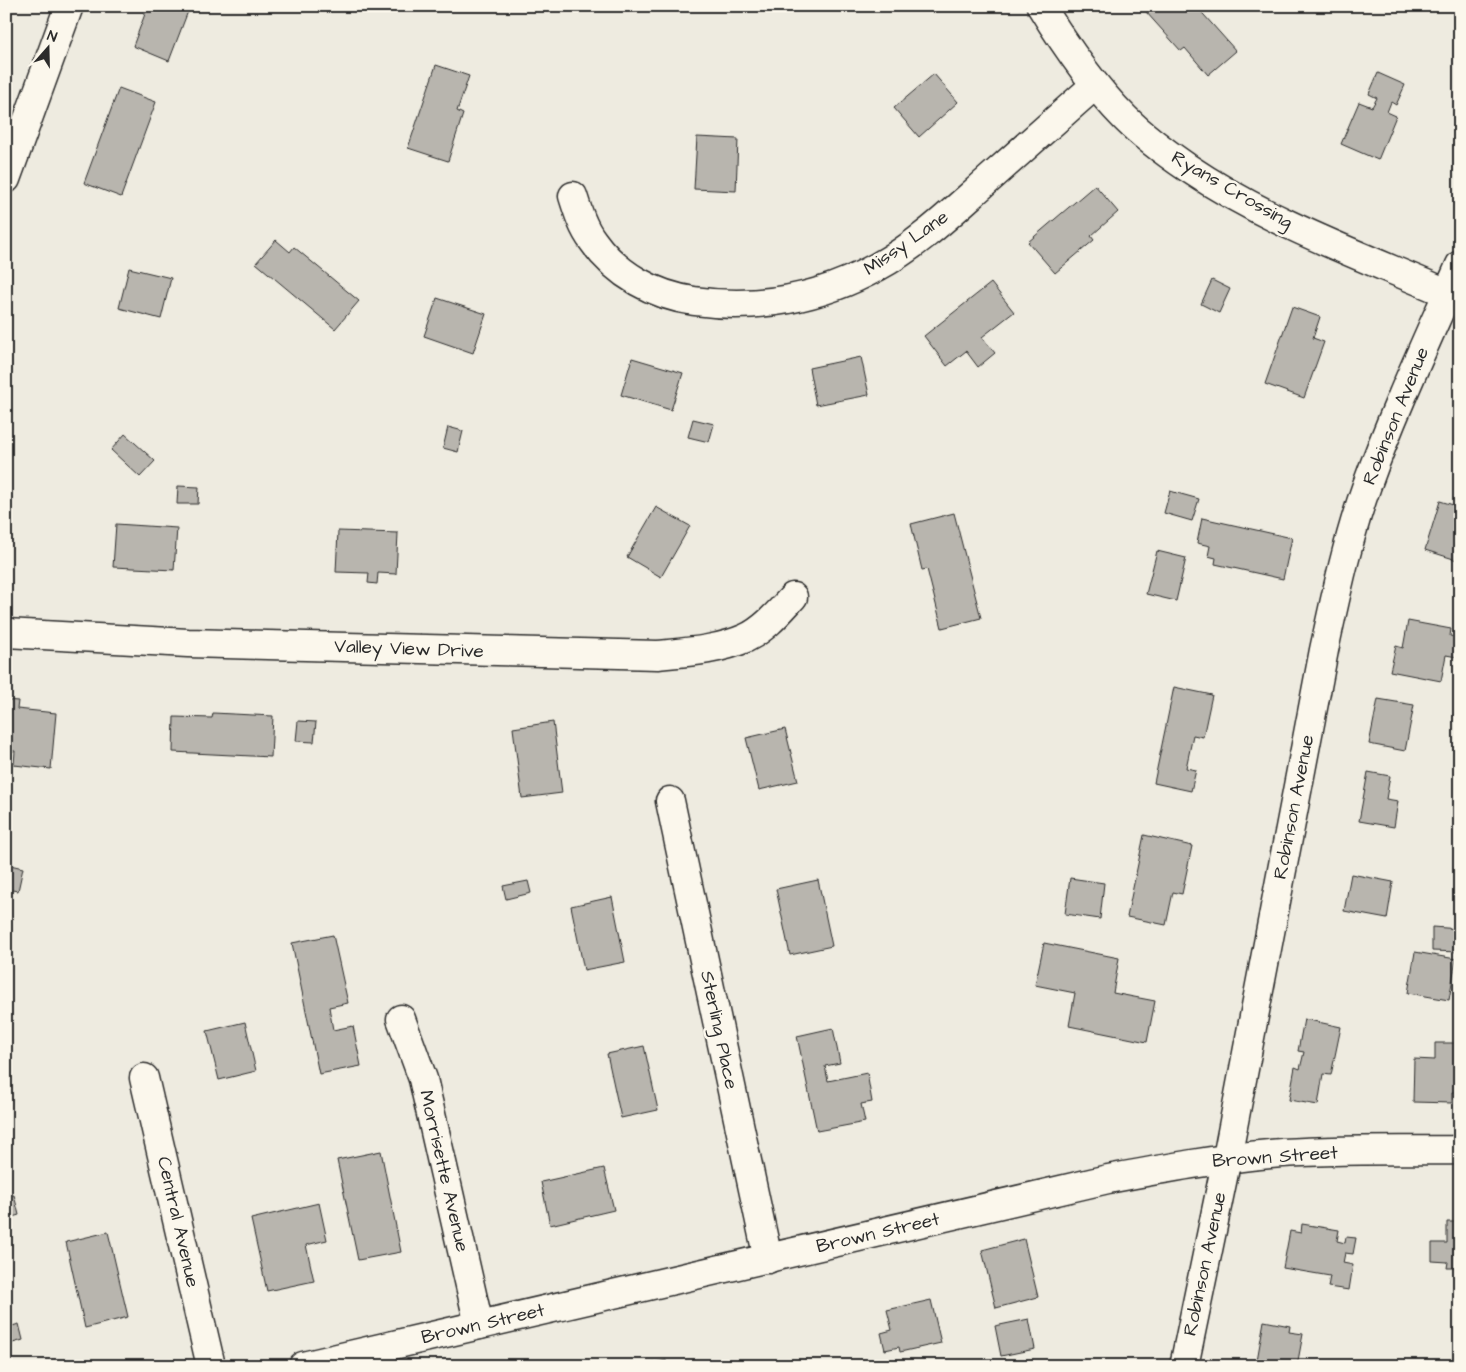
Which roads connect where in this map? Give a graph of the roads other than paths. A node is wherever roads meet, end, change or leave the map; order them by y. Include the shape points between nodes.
1 (69, 6) edge
2 (1041, 6) edge
3 (1095, 85) junction
4 (6, 179) edge
5 (572, 196) dead end
6 (1460, 265) edge
7 (1448, 293) junction
8 (793, 597) dead end
9 (6, 633) edge
10 (670, 801) dead end
11 (401, 1019) dead end
12 (144, 1078) dead end
13 (1460, 1150) edge
14 (1227, 1158) junction
15 (768, 1259) junction
16 (479, 1325) junction
17 (211, 1366) edge
18 (303, 1366) edge
19 (1184, 1366) edge

1 - 4 street
2 - 3 street, Ryans Crossing via 1065,46
3 - 5 street, Missy Lane via 912,244 842,284 811,294 751,304 717,304 682,299 653,290 630,278 592,241
3 - 7 street, Ryans Crossing via 1133,125 1166,153 1209,182 1298,229
6 - 7 street, Robinson Avenue
7 - 14 street, Robinson Avenue via 1366,487 1337,590
8 - 9 street, Valley View Drive via 771,621 747,638 706,649 658,655 188,643
10 - 15 street, Sterling Place
11 - 16 street, Morrisette Avenue via 425,1087
12 - 17 street, Central Avenue
13 - 14 street, Brown Street via 1310,1152
14 - 15 street, Brown Street via 1108,1179
14 - 19 street, Robinson Avenue
15 - 16 street, Brown Street
16 - 18 street, Brown Street

